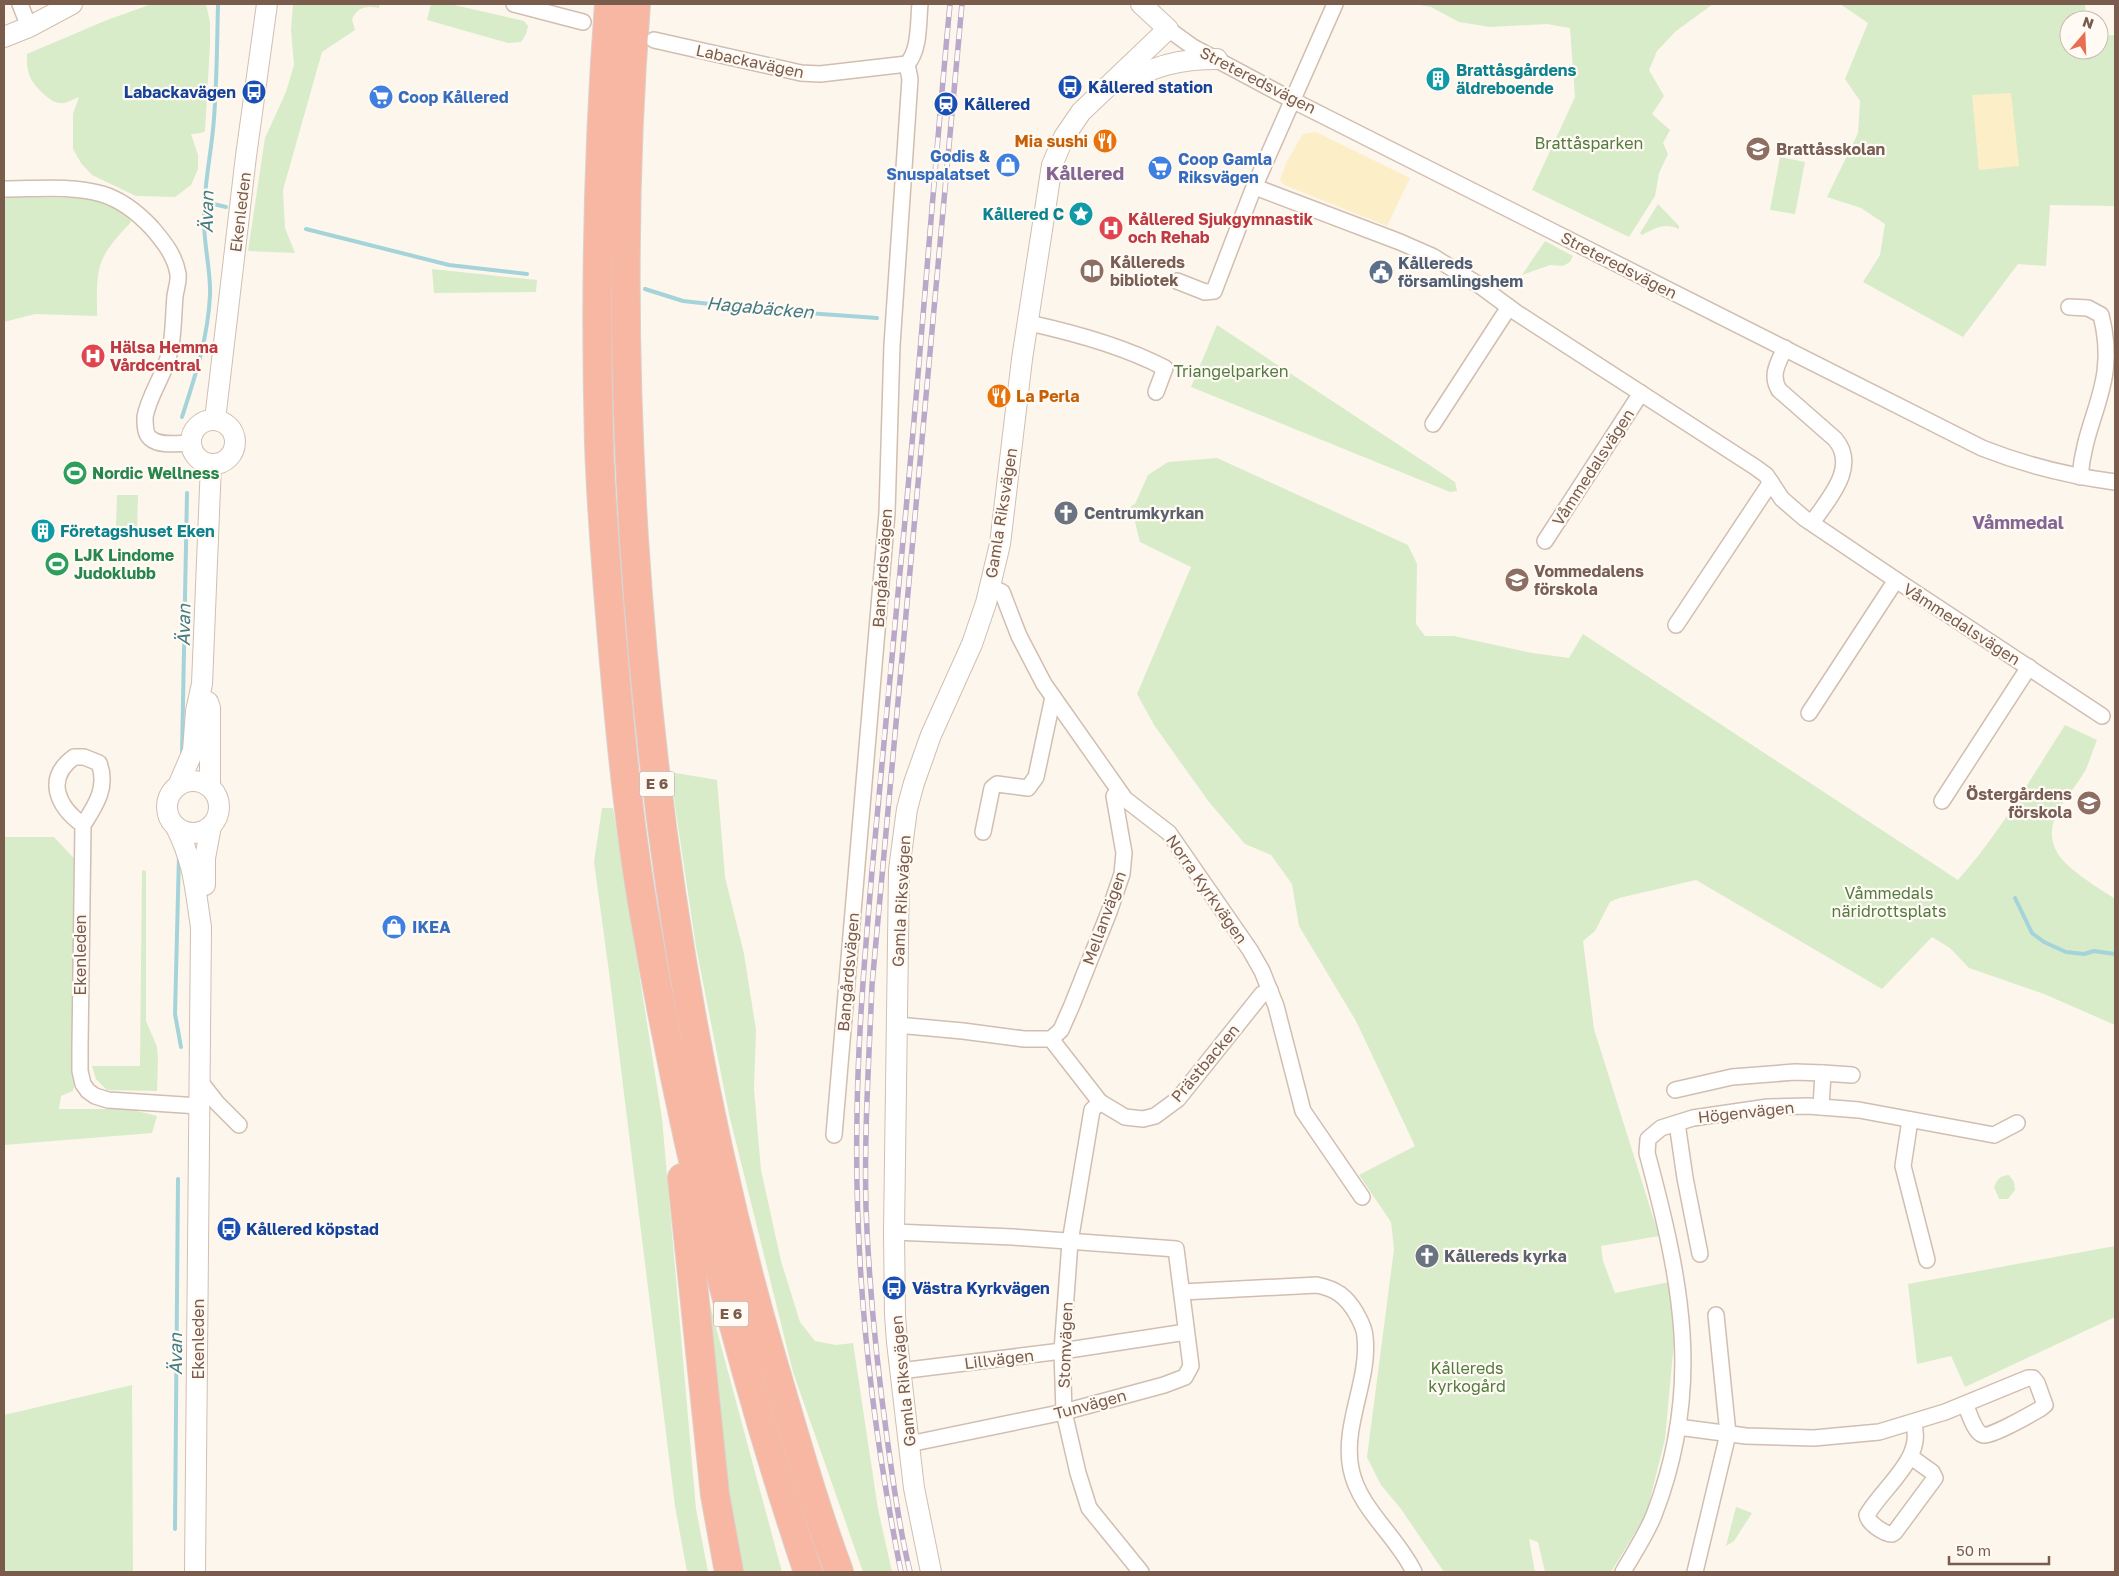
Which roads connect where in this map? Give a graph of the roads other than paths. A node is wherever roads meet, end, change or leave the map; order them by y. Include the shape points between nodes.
1 (20, 4) edge
2 (72, 4) edge
3 (267, 4) edge
4 (514, 4) edge
5 (608, 4) edge
6 (636, 4) edge
7 (920, 4) edge
8 (1141, 4) edge
9 (1335, 4) edge
10 (583, 22) dead end
11 (28, 27) junction
12 (1168, 30) junction
13 (4, 37) edge
14 (654, 40) dead end
15 (1217, 59) junction
16 (907, 64) junction
17 (1107, 88) junction
18 (1292, 100) junction
19 (1254, 188) junction
20 (4, 189) edge
21 (1177, 281) dead end
22 (1509, 307) junction
23 (2069, 307) dead end
24 (1028, 323) junction
25 (1785, 348) junction
26 (1156, 392) dead end
27 (1641, 393) junction
28 (215, 420) junction
29 (1433, 424) dead end
30 (191, 443) junction
31 (211, 464) junction
32 (2080, 477) junction
33 (1771, 482) junction
34 (2115, 482) edge
35 (1812, 523) junction
36 (1544, 541) dead end
37 (1896, 580) junction
38 (990, 587) junction
39 (1676, 625) dead end
40 (2029, 667) junction
41 (202, 684) junction
42 (1053, 697) junction
43 (1809, 713) dead end
44 (2102, 716) dead end
45 (178, 786) junction
46 (210, 788) junction
47 (1118, 791) junction
48 (1942, 801) dead end
49 (83, 825) dead end
50 (211, 826) junction
51 (176, 827) junction
52 (983, 832) dead end
53 (201, 927) junction
54 (1270, 990) junction
55 (897, 1025) junction
56 (1052, 1039) junction
57 (671, 1052) junction
58 (1822, 1073) junction
59 (1852, 1075) dead end
60 (199, 1080) junction
61 (1675, 1090) dead end
62 (1100, 1102) junction
63 (199, 1106) junction
64 (1821, 1107) junction
65 (1910, 1120) junction
66 (1677, 1122) junction
67 (2017, 1123) dead end
68 (239, 1125) dead end
69 (834, 1135) dead end
70 (1362, 1196) dead end
71 (894, 1232) junction
72 (1070, 1242) junction
73 (1700, 1254) dead end
74 (1927, 1260) dead end
75 (1182, 1292) junction
76 (1716, 1315) dead end
77 (1186, 1332) junction
78 (1062, 1350) junction
79 (900, 1371) junction
80 (1966, 1404) junction
81 (1064, 1412) junction
82 (1913, 1423) junction
83 (1678, 1427) junction
84 (1728, 1434) junction
85 (909, 1444) junction
86 (1911, 1457) junction
87 (195, 1572) edge
88 (729, 1572) edge
89 (808, 1572) edge
90 (839, 1572) edge
91 (931, 1572) edge
92 (1141, 1572) edge
93 (1414, 1572) edge
94 (1623, 1572) edge
95 (1695, 1572) edge

1 - 11 street
2 - 11 street
3 - 28 street, Ekenleden
4 - 10 street
5 - 57 highway, E 6 via 600,147 597,322 600,456 619,724 644,910
6 - 90 highway, E 6 via 628,152 628,447 649,724 672,903 697,1048 726,1186 787,1411
7 - 16 street, Bangårdsvägen via 916,46 913,58
8 - 12 street
9 - 18 street
11 - 13 street
12 - 15 street, Streteredsvägen
12 - 17 street, Gamla Riksvägen
14 - 16 street, Labackavägen via 801,73 834,73
15 - 17 street, Gamla Riksvägen via 1182,60
15 - 18 street, Streteredsvägen
16 - 69 street, Bangårdsvägen via 910,79 892,345 887,513
17 - 24 street, Gamla Riksvägen via 1081,112 1064,137 1052,165
18 - 19 street
18 - 25 street, Streteredsvägen
19 - 21 street via 1214,291 1206,292
19 - 22 street, Våmmedalsvägen via 1432,256
20 - 30 street via 71,189 103,194 132,210 166,243 178,274 171,344 146,417 146,431 151,439 163,444
22 - 27 street, Våmmedalsvägen
22 - 29 street
23 - 32 street via 2088,308 2100,315 2113,346 2114,359 2110,389 2082,457
24 - 26 street via 1075,334 1136,354 1166,368
24 - 38 street, Gamla Riksvägen via 1002,524
25 - 32 street, Streteredsvägen via 1982,448 2030,466
25 - 35 street via 1774,373 1774,381 1779,390 1835,439 1842,447 1845,459 1839,482
27 - 33 street, Våmmedalsvägen via 1755,467
27 - 36 street, Våmmedalsvägen
28 - 30 street via 198,426
28 - 31 street via 230,428 235,445 228,457
30 - 31 street via 197,457
31 - 41 street, Ekenleden
32 - 34 street, Streteredsvägen
33 - 35 street, Våmmedalsvägen via 1782,499
33 - 39 street
35 - 37 street, Våmmedalsvägen
37 - 40 street, Våmmedalsvägen
37 - 43 street, Våmmedalsvägen
38 - 42 street, Norra Kyrkvägen via 1002,592 1034,668
38 - 55 street, Gamla Riksvägen via 972,644 923,755 907,809 899,870
40 - 44 street, Våmmedalsvägen
40 - 48 street, Våmmedalsvägen
41 - 45 street, Ekenleden via 193,750
41 - 46 street, Ekenleden via 210,708
42 - 47 street, Norra Kyrkvägen
42 - 52 street via 1036,777 1028,788 997,784 992,788
45 - 46 street via 198,781
45 - 51 street, Ekenleden via 167,806
46 - 50 street, Ekenleden via 217,796 219,811
47 - 54 street, Norra Kyrkvägen via 1169,833 1250,950
47 - 56 street, Mellanvägen via 1114,796 1124,852 1122,874 1072,1005 1061,1030
49 - 63 street, Ekenleden via 80,1071 83,1084 95,1096 108,1100
50 - 51 street via 197,833
50 - 53 street, Ekenleden via 204,858 206,901
51 - 53 street, Ekenleden via 193,868
53 - 60 street, Ekenleden
54 - 62 street, Prästbacken via 1262,994 1190,1086 1168,1108 1143,1119 1125,1117
54 - 70 street, Norra Kyrkvägen via 1285,1035 1303,1111
55 - 56 street via 1024,1039
55 - 71 street, Gamla Riksvägen
56 - 62 street, Prästbacken
57 - 88 highway via 714,1485
57 - 89 highway, E 6 via 699,1189 733,1323 763,1432
58 - 59 street
58 - 61 street via 1732,1077
58 - 64 street
60 - 63 street, Ekenleden
60 - 68 street
62 - 72 street, Stomvägen via 1092,1110
63 - 87 street, Ekenleden
64 - 65 street, Högenvägen via 1859,1110
64 - 66 street, Högenvägen via 1768,1106
65 - 67 street, Högenvägen via 1994,1135
65 - 74 street via 1903,1166
66 - 73 street
66 - 83 street, Högenvägen via 1661,1128 1648,1139 1647,1153 1676,1273 1683,1332 1684,1376
71 - 72 street
71 - 79 street, Gamla Riksvägen via 895,1315
72 - 75 street via 1176,1249
72 - 78 street, Stomvägen
75 - 77 street, Tunvägen
75 - 93 street via 1308,1285 1323,1286 1347,1299 1365,1336 1365,1359 1353,1413 1351,1469 1360,1492 1407,1557
76 - 84 street
77 - 78 street, Lillvägen
77 - 81 street, Tunvägen via 1191,1366 1186,1377
78 - 79 street, Lillvägen
78 - 81 street, Stomvägen
79 - 85 street, Gamla Riksvägen
80 - 80 street via 2033,1378 2045,1405 1988,1435 1982,1435 1977,1431
80 - 82 street
81 - 85 street, Tunvägen
81 - 92 street, Stomvägen via 1089,1508
82 - 84 street via 1880,1432 1814,1438
82 - 86 street via 1916,1444
83 - 84 street
83 - 94 street, Högenvägen via 1653,1517
84 - 95 street
85 - 91 street, Gamla Riksvägen via 914,1488
86 - 86 street via 1867,1514 1870,1522 1887,1534 1895,1532 1935,1478 1932,1472

